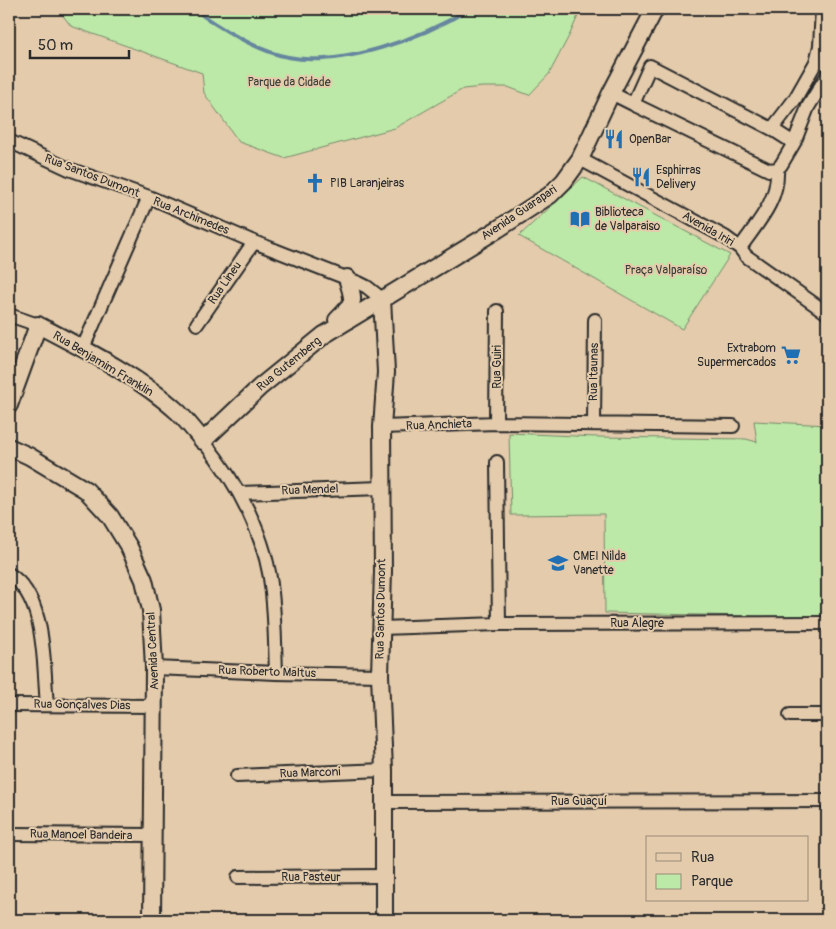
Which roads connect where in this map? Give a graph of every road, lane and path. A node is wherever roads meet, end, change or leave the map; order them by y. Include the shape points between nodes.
1 (654, 9) edge
2 (822, 9) edge
3 (630, 57) junction
4 (822, 62) edge
5 (650, 66) junction
6 (827, 76) edge
7 (611, 93) junction
8 (633, 104) junction
9 (772, 129) junction
10 (9, 141) edge
11 (794, 143) junction
12 (580, 159) junction
13 (777, 169) junction
14 (149, 197) junction
15 (254, 242) junction
16 (740, 248) junction
17 (347, 278) junction
18 (382, 299) junction
19 (497, 311) dead end
20 (827, 313) edge
21 (9, 315) edge
22 (350, 319) junction
23 (595, 320) dead end
24 (196, 324) dead end
25 (384, 324) junction
26 (38, 325) junction
27 (331, 331) junction
28 (83, 348) junction
29 (9, 405) edge
30 (496, 423) junction
31 (594, 424) junction
32 (733, 426) dead end
33 (382, 427) junction
34 (203, 441) junction
35 (9, 447) edge
36 (497, 462) dead end
37 (381, 488) junction
38 (239, 493) junction
39 (9, 574) edge
40 (499, 624) junction
41 (827, 624) edge
42 (381, 628) junction
43 (154, 668) junction
44 (276, 673) junction
45 (380, 675) junction
46 (9, 705) edge
47 (47, 705) junction
48 (155, 706) junction
49 (790, 715) dead end
50 (827, 715) edge
51 (384, 770) junction
52 (237, 776) dead end
53 (827, 801) edge
54 (383, 802) junction
55 (9, 834) edge
56 (152, 835) junction
57 (384, 876) junction
58 (238, 877) dead end
59 (152, 920) edge
60 (384, 920) edge

1 - 3 street, Avenida Guarapari
2 - 4 street
3 - 5 street
3 - 7 street, Avenida Guarapari
4 - 9 street
5 - 8 street
5 - 9 street
6 - 11 street via 808,107
7 - 8 street
7 - 12 street, Avenida Guarapari
8 - 13 street via 769,170
9 - 11 street
10 - 14 street, Rua Santos Dumont via 69,169
11 - 13 street
12 - 16 street, Avenida Iriri via 726,237
12 - 18 street, Avenida Guarapari via 550,195
13 - 16 street via 778,182 772,201
14 - 15 street, Rua Archimedes
14 - 28 street, Rua Archimedes
15 - 17 street, Rua Archimedes
15 - 24 street, Rua Lineu
16 - 20 street, Avenida Iriri via 746,256
17 - 18 street, Rua Archimedes via 368,287
17 - 27 street via 352,293 351,306
18 - 22 street, Rua Gutemberg
18 - 25 street, Rua Santos Dumont
19 - 30 street, Rua Guiri
21 - 26 street, Rua Benjamim Franklin
22 - 25 street
22 - 27 street, Rua Gutemberg
23 - 31 street, Rua Itaunas
25 - 33 street, Rua Santos Dumont via 386,372
26 - 28 street, Rua Benjamim Franklin
26 - 29 street
27 - 34 street, Rua Gutemberg via 260,387
28 - 34 street, Rua Benjamim Franklin via 146,387 178,412
30 - 31 street
30 - 33 street, Rua Anchieta
31 - 32 street
33 - 37 street, Rua Santos Dumont
34 - 38 street, Rua Benjamim Franklin via 220,461
35 - 43 street, Avenida Central via 86,490 110,516 144,580 152,610
36 - 40 street
37 - 38 street, Rua Mendel
37 - 42 street, Rua Santos Dumont
38 - 44 street, Rua Benjamim Franklin via 258,534 269,575
39 - 47 street via 29,594 39,620
40 - 41 street, Rua Alegre
40 - 42 street, Rua Alegre
42 - 45 street, Rua Santos Dumont
43 - 44 street, Rua Roberto Maltus
43 - 48 street, Avenida Central
44 - 45 street, Rua Roberto Maltus
45 - 51 street, Rua Santos Dumont
46 - 47 street, Rua Gonçalves Dias
47 - 48 street, Rua Gonçalves Dias
48 - 56 street, Avenida Central
49 - 50 street
51 - 52 street, Rua Marconi
51 - 54 street, Rua Santos Dumont
53 - 54 street, Rua Guaçuí
54 - 57 street, Rua Santos Dumont
55 - 56 street, Rua Manoel Bandeira
56 - 59 street, Avenida Central
57 - 58 street, Rua Pasteur
57 - 60 street, Rua Santos Dumont

